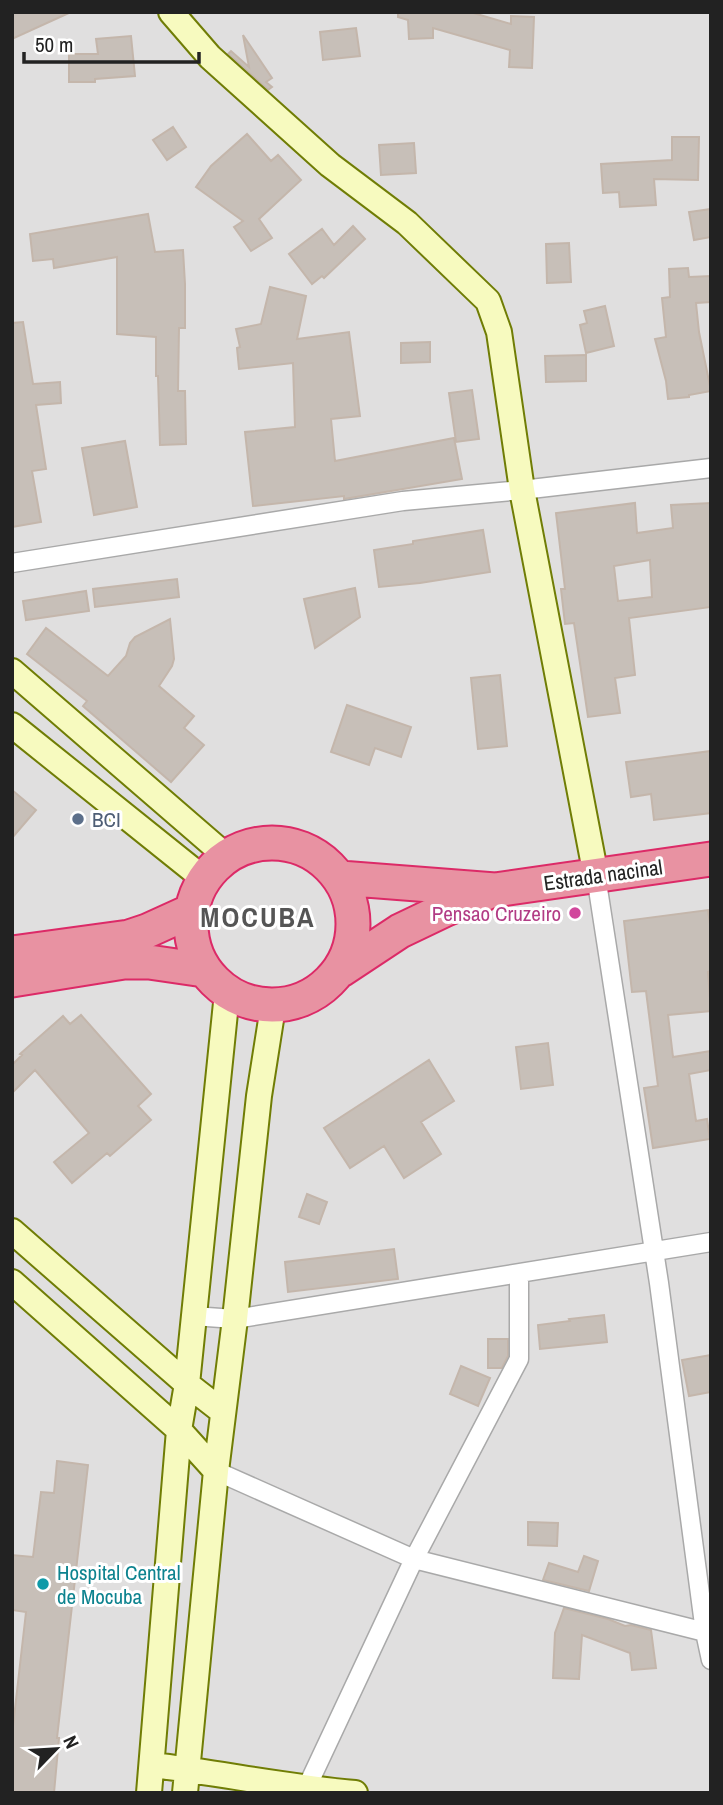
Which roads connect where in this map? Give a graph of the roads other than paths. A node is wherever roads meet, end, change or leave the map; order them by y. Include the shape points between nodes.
1 (171, 12) edge
2 (711, 468) edge
3 (522, 490) junction
4 (12, 563) edge
5 (12, 671) edge
6 (12, 725) edge
7 (711, 859) edge
8 (215, 868) junction
9 (596, 876) junction
10 (340, 878) junction
11 (495, 890) junction
12 (191, 911) junction
13 (12, 953) edge
14 (341, 970) junction
15 (12, 980) edge
16 (215, 982) junction
17 (273, 1007) junction
18 (12, 1231) edge
19 (711, 1242) edge
20 (654, 1251) junction
21 (519, 1274) junction
22 (12, 1282) edge
23 (193, 1316) junction
24 (235, 1320) junction
25 (187, 1384) junction
26 (223, 1412) junction
27 (179, 1430) junction
28 (216, 1471) junction
29 (414, 1559) junction
30 (707, 1635) edge
31 (711, 1660) edge
32 (152, 1765) junction
33 (186, 1781) edge
34 (306, 1789) junction
35 (149, 1793) edge
36 (355, 1793) edge

1 - 3 street via 210,57 330,165 407,223 488,301 499,331
2 - 3 street
3 - 4 street via 403,501
3 - 9 street
5 - 8 street
6 - 8 street
7 - 9 highway, Estrada nacinal
8 - 10 highway via 255,844 287,844 317,856
8 - 12 highway via 196,894
9 - 11 highway, Estrada nacinal
9 - 20 street
10 - 11 highway
10 - 14 highway via 352,908 353,941
11 - 14 highway via 400,931
12 - 13 highway via 116,940
12 - 16 highway via 195,951
14 - 17 highway via 311,997
15 - 16 highway via 124,961 149,962
16 - 17 highway via 249,1003
16 - 23 street
17 - 24 street
18 - 25 street
19 - 20 street
20 - 21 street
20 - 30 street
21 - 24 street
21 - 29 street via 519,1359
22 - 27 street
23 - 24 street
23 - 25 street
24 - 26 street
25 - 26 street
25 - 27 street
26 - 28 street
27 - 28 street
27 - 32 street
28 - 29 street
28 - 33 street
29 - 30 street
29 - 34 street
30 - 31 street
32 - 33 street
32 - 35 street
33 - 34 street
34 - 36 street

